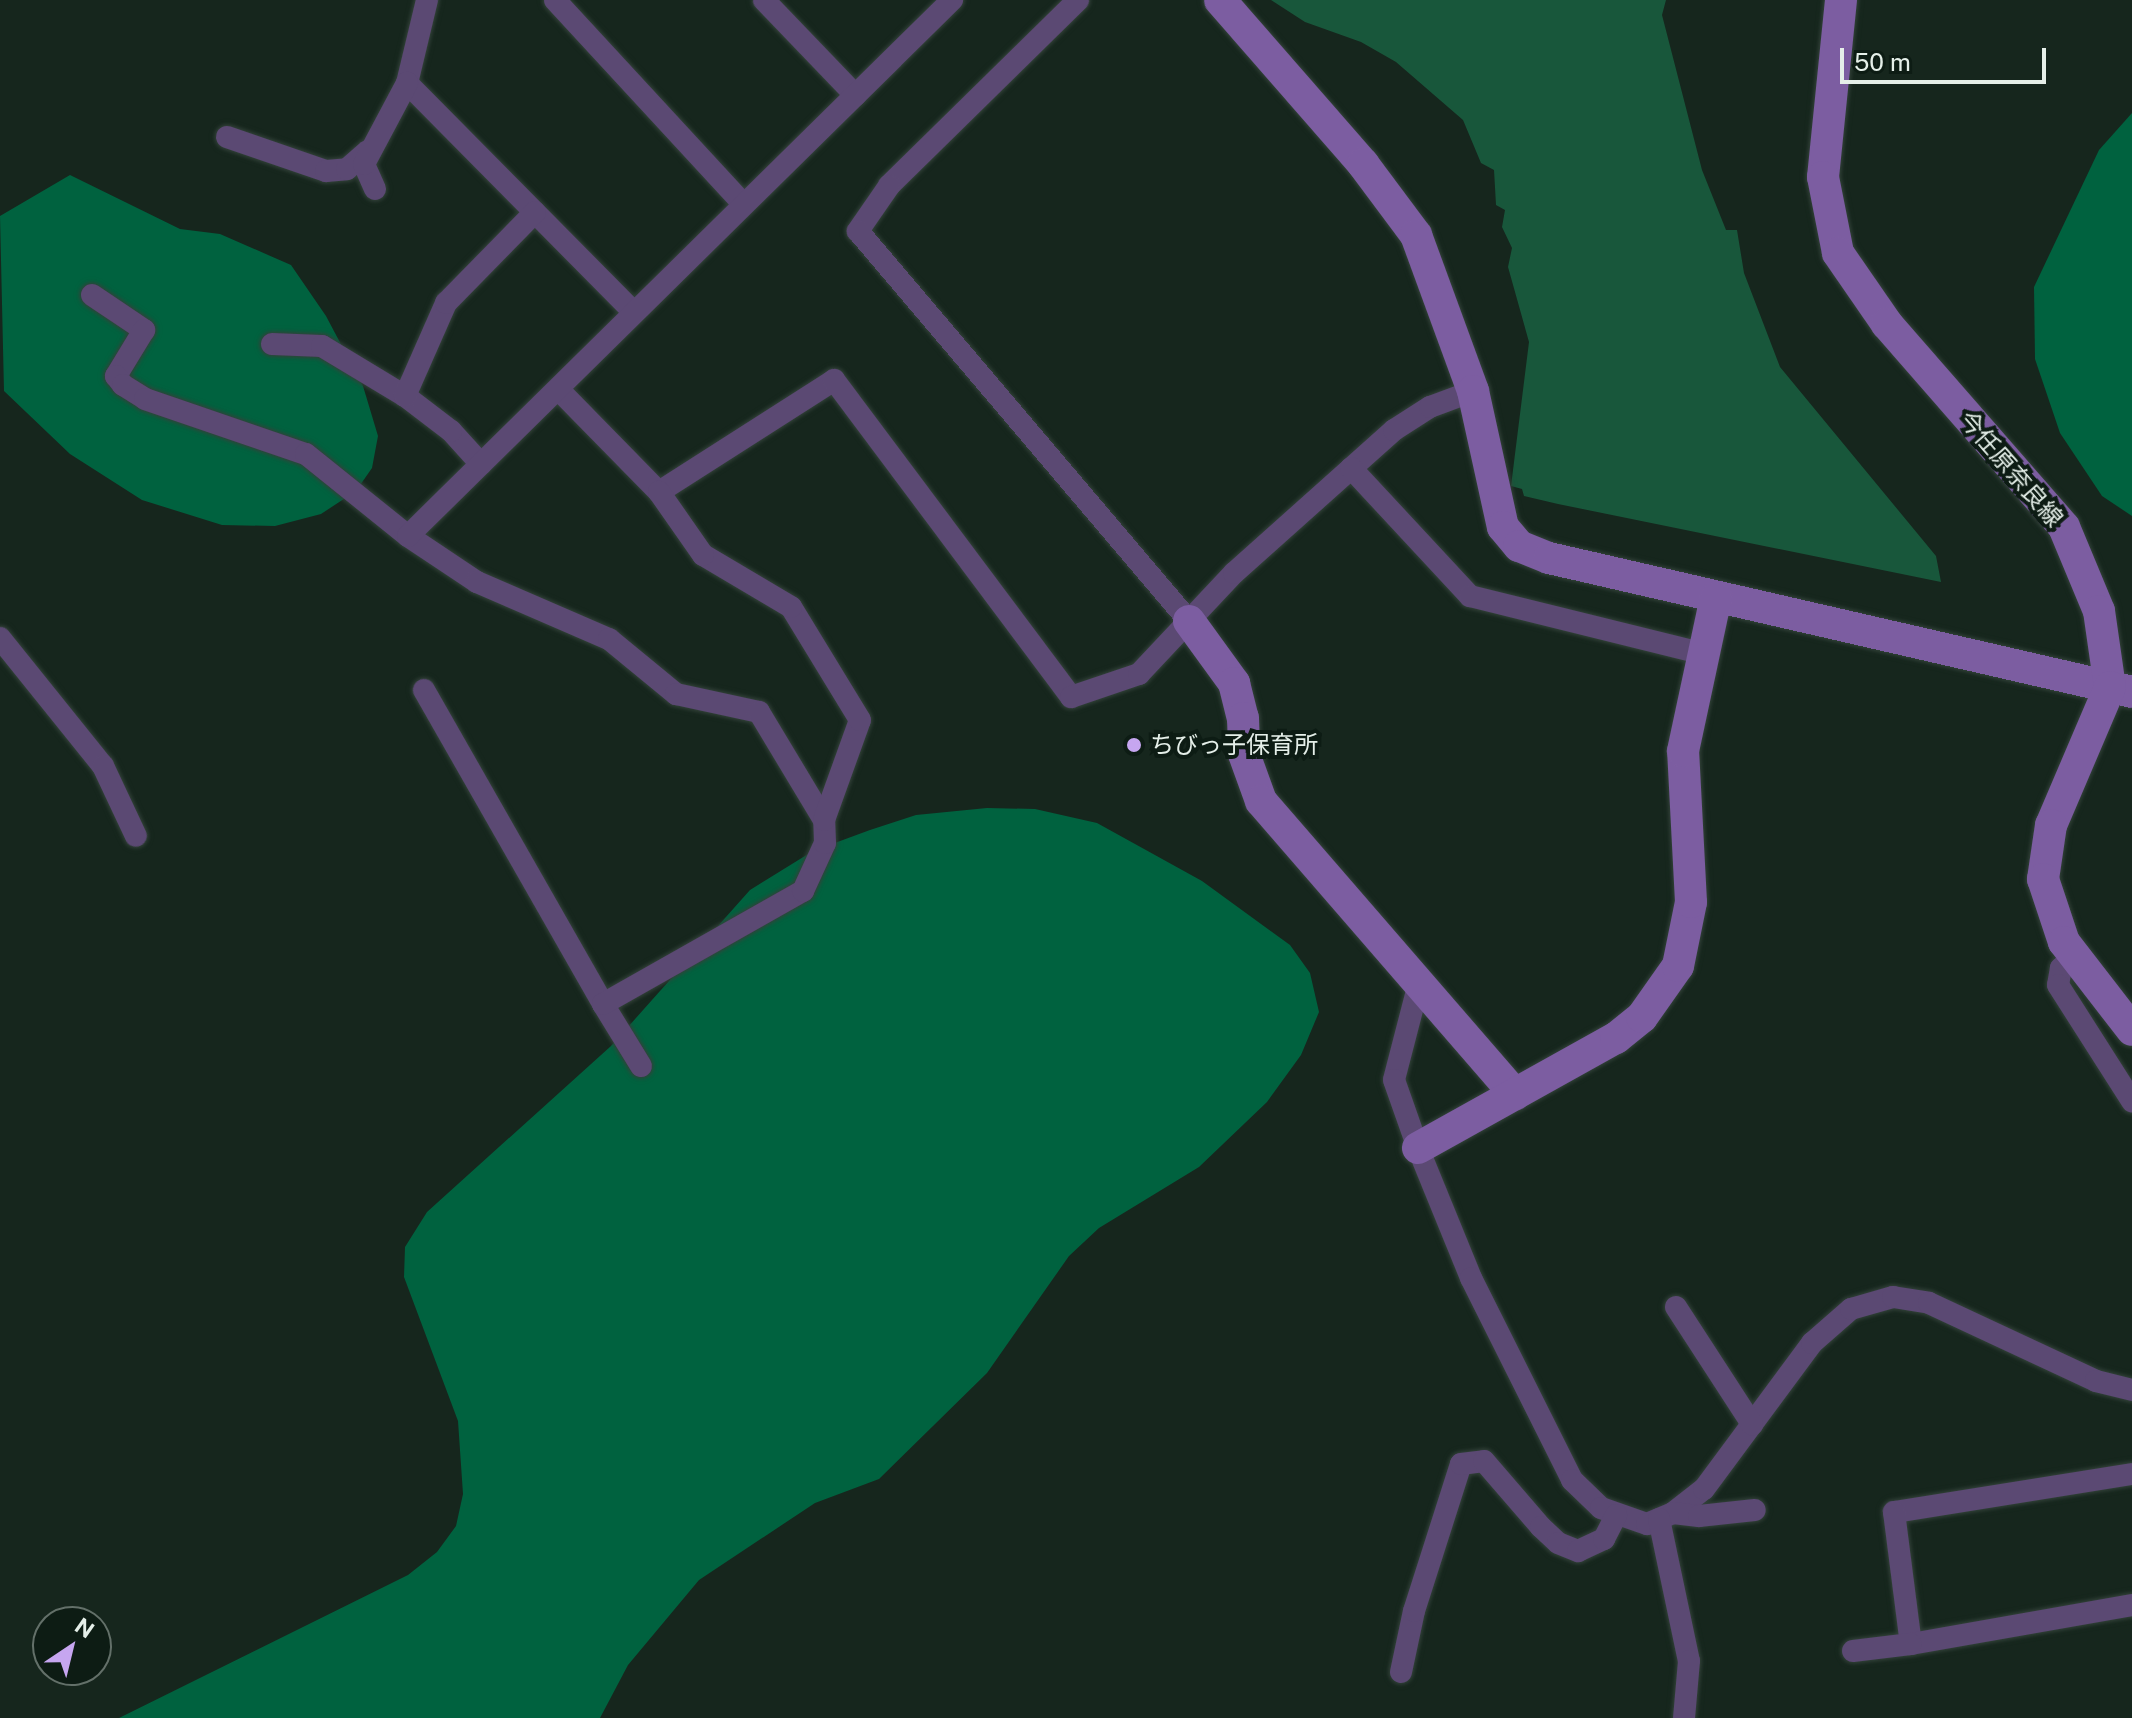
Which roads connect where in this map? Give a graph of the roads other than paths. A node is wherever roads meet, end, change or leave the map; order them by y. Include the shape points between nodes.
1 (427, 0) edge
2 (555, 0) edge
3 (764, 0) edge
4 (952, 0) edge
5 (1078, 0) edge
6 (1220, 0) edge
7 (1841, 0) edge
8 (407, 83) junction
9 (855, 95) junction
10 (227, 137) dead end
11 (368, 151) junction
12 (375, 189) dead end
13 (743, 204) junction
14 (535, 212) junction
15 (92, 295) dead end
16 (633, 311) junction
17 (272, 344) dead end
18 (558, 389) junction
19 (1473, 391) junction
20 (405, 396) junction
21 (481, 464) junction
22 (1351, 468) junction
23 (659, 492) junction
24 (408, 536) junction
25 (1716, 597) junction
26 (1189, 621) junction
27 (0, 638) edge
28 (1704, 654) junction
29 (2121, 689) edge
30 (424, 690) dead end
31 (824, 820) junction
32 (136, 836) dead end
33 (2074, 956) junction
34 (1419, 983) junction
35 (603, 1004) junction
36 (2132, 1030) edge
37 (641, 1066) dead end
38 (1515, 1094) junction
39 (2132, 1101) edge
40 (1418, 1148) junction
41 (1676, 1307) dead end
42 (2132, 1390) edge
43 (1752, 1424) junction
44 (2132, 1474) edge
45 (1755, 1510) dead end
46 (1616, 1515) junction
47 (1666, 1516) junction
48 (2132, 1605) edge
49 (1911, 1644) junction
50 (1853, 1651) dead end
51 (1401, 1672) dead end
52 (1684, 1718) edge

1 - 8 street
2 - 13 street
3 - 9 street
4 - 9 street
5 - 26 street via 889,186 858,231
6 - 19 street via 1363,164 1416,235
7 - 29 street, 今任原奈良線 via 1823,177 1838,253 1887,324 2064,527 2099,611
8 - 11 street
8 - 14 street
9 - 13 street
10 - 11 street via 326,171 347,169
11 - 12 street via 364,164
13 - 16 street
14 - 16 street
14 - 20 street via 446,303
15 - 24 street via 144,330 116,376 123,385 145,399 306,454
16 - 18 street
17 - 20 street via 322,346
18 - 21 street
18 - 23 street
19 - 22 street via 1406,422
19 - 25 street via 1494,500 1503,527 1519,546 1549,558
20 - 21 street via 451,431
21 - 24 street
22 - 26 street
22 - 28 street via 1470,596
23 - 26 street via 834,380 1071,697 1139,674
23 - 31 street via 703,555 791,607 860,720
24 - 31 street via 477,582 609,639 676,694 759,712
25 - 28 street
25 - 29 street
26 - 34 street via 1234,683 1244,754 1261,801
27 - 32 street via 103,766
28 - 38 street via 1683,751 1691,902 1678,966 1633,1024
29 - 33 street via 2051,825 2043,879 2064,942
30 - 35 street
31 - 35 street via 825,843 803,891
33 - 36 street
33 - 39 street via 2061,968 2058,985
34 - 38 street
34 - 40 street via 1394,1080
35 - 37 street
38 - 40 street
40 - 46 street via 1471,1278 1572,1480
41 - 43 street
42 - 43 street via 2096,1381 1929,1303 1893,1297 1851,1309 1812,1343
43 - 47 street via 1704,1489
44 - 49 street via 1894,1512
45 - 47 street
46 - 47 street via 1647,1524
46 - 51 street via 1604,1539 1578,1551 1558,1543 1541,1527 1484,1461 1461,1464 1414,1611
47 - 52 street via 1689,1661
48 - 49 street
49 - 50 street

